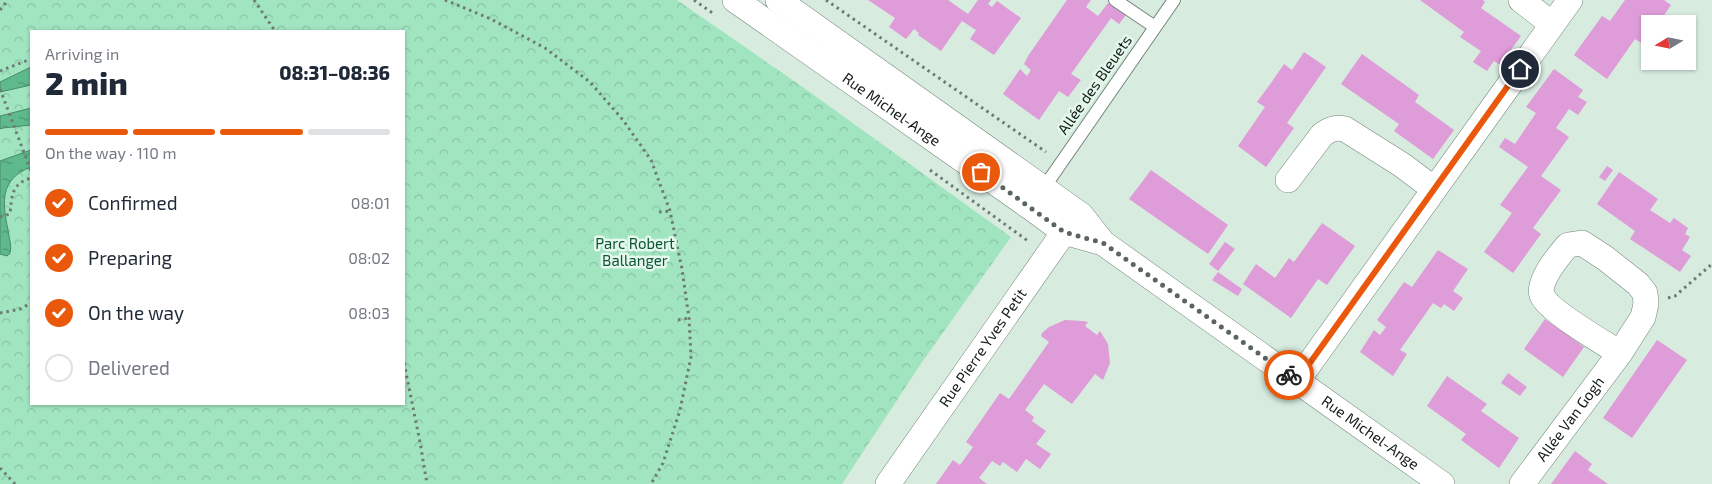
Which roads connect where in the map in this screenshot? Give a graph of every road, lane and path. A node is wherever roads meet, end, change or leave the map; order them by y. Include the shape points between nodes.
1 (8, 0) edge
2 (254, 0) edge
3 (445, 0) edge
4 (735, 0) edge
5 (778, 0) edge
6 (826, 0) edge
7 (1115, 0) edge
8 (1174, 0) edge
9 (1521, 0) edge
10 (1570, 0) edge
11 (0, 10) edge
12 (1552, 24) junction
13 (1155, 27) junction
14 (274, 30) edge
15 (30, 59) edge
16 (0, 71) edge
17 (0, 89) edge
18 (1061, 162) junction
19 (30, 168) edge
20 (30, 178) edge
21 (1288, 180) dead end
22 (1043, 189) junction
23 (1434, 189) junction
24 (670, 211) junction
25 (659, 212) dead end
26 (1081, 215) junction
27 (0, 217) edge
28 (1064, 232) junction
29 (1103, 243) junction
30 (1712, 264) edge
31 (30, 304) edge
32 (1646, 304) junction
33 (0, 313) edge
34 (689, 318) junction
35 (678, 320) dead end
36 (1620, 353) junction
37 (405, 368) edge
38 (1297, 381) junction
39 (0, 468) edge
40 (15, 484) edge
41 (427, 484) edge
42 (650, 484) edge
43 (888, 484) edge
44 (1442, 484) edge
45 (1522, 484) edge

1 - 11 path
2 - 14 path
3 - 24 path via 491,19 545,48 590,82 623,120 651,160
4 - 28 street, Rue Michel-Ange
5 - 22 street, Rue Michel-Ange
6 - 18 path
7 - 13 lane
8 - 13 lane, Allée des Bleuets
9 - 12 street
10 - 12 street
12 - 23 street
13 - 18 lane, Allée des Bleuets
15 - 16 path
17 - 19 path
18 - 22 lane, Allée des Bleuets
20 - 27 path via 18,184 13,192 10,214
21 - 23 street via 1322,135 1342,128
22 - 26 street, Rue Michel-Ange
23 - 38 street
24 - 25 path
24 - 34 path
26 - 28 street, Rue Pierre Yves Petit
26 - 29 street, Rue Michel-Ange
28 - 29 street, Rue Michel-Ange
28 - 43 street, Rue Pierre Yves Petit
29 - 38 street, Rue Michel-Ange
30 - 32 path via 1675,296
31 - 33 path
32 - 36 street, Allée Van Gogh via 1643,317
32 - 36 street via 1645,293 1638,284 1582,243 1568,245 1546,274 1542,295 1551,307
34 - 35 path
34 - 42 path via 691,357 680,410 663,463
36 - 45 street, Allée Van Gogh
37 - 41 path
38 - 44 street, Rue Michel-Ange
39 - 40 path

